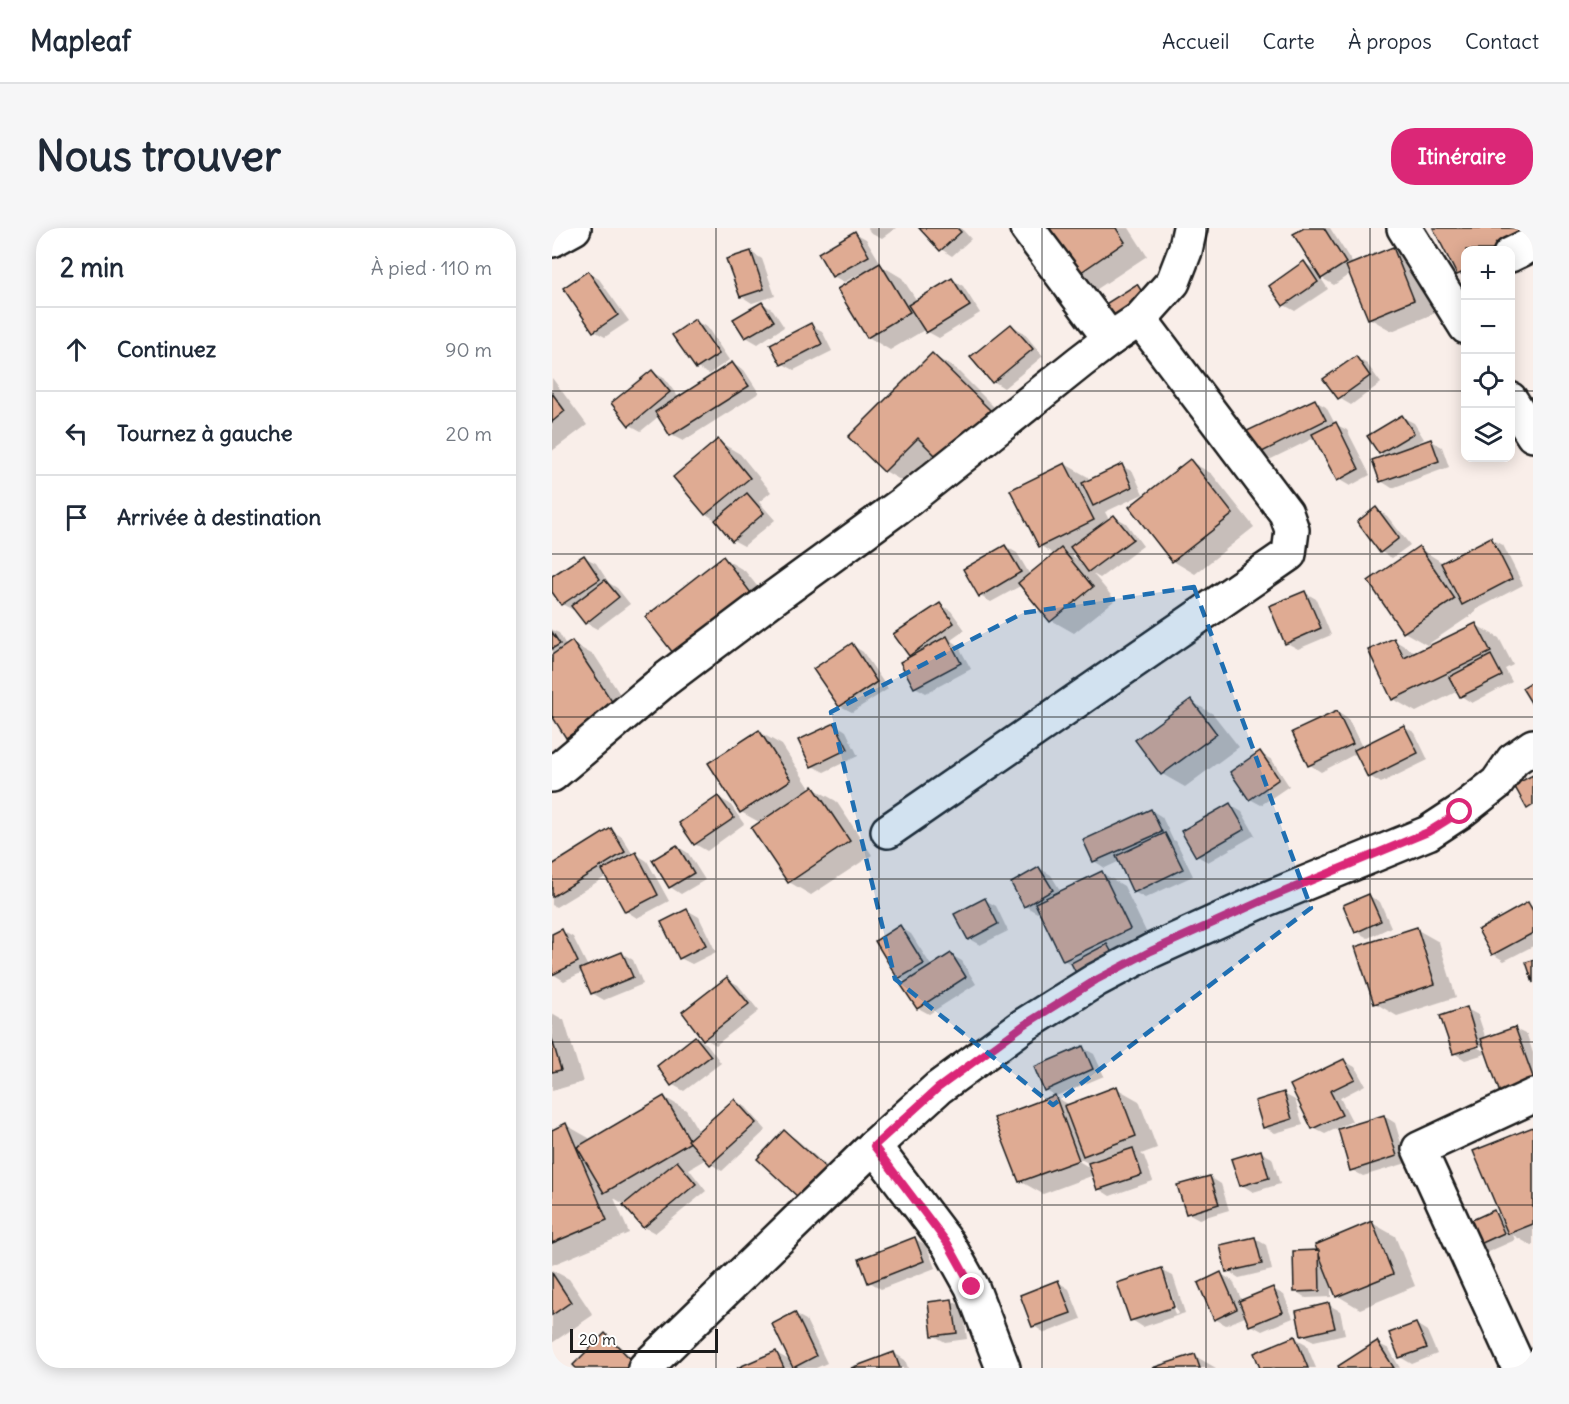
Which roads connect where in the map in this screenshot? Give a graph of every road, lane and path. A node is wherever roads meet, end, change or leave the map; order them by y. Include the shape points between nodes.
1 (574, 228) edge
2 (1027, 228) edge
3 (1190, 228) edge
4 (1404, 228) edge
5 (552, 240) edge
6 (1533, 244) edge
7 (1515, 253) edge
8 (1454, 284) edge
9 (1461, 309) edge
10 (1140, 319) junction
11 (1110, 339) junction
12 (1515, 407) edge
13 (1533, 435) edge
14 (1533, 746) edge
15 (552, 775) edge
16 (888, 831) dead end
17 (1533, 1096) edge
18 (874, 1146) junction
19 (645, 1368) edge
20 (1003, 1368) edge
21 (1519, 1368) edge

1 - 5 street
2 - 11 street
3 - 10 street via 1173,282
4 - 8 street
6 - 7 street
8 - 9 street
10 - 11 street
10 - 16 street via 1286,513 1292,530 1289,554
11 - 15 street via 905,502 666,679
12 - 13 street
14 - 18 street via 1513,760 1497,783 1428,832 1254,904 1096,980 1024,1025 938,1088
17 - 21 street via 1419,1149
18 - 19 street
18 - 20 street via 948,1244 972,1287

